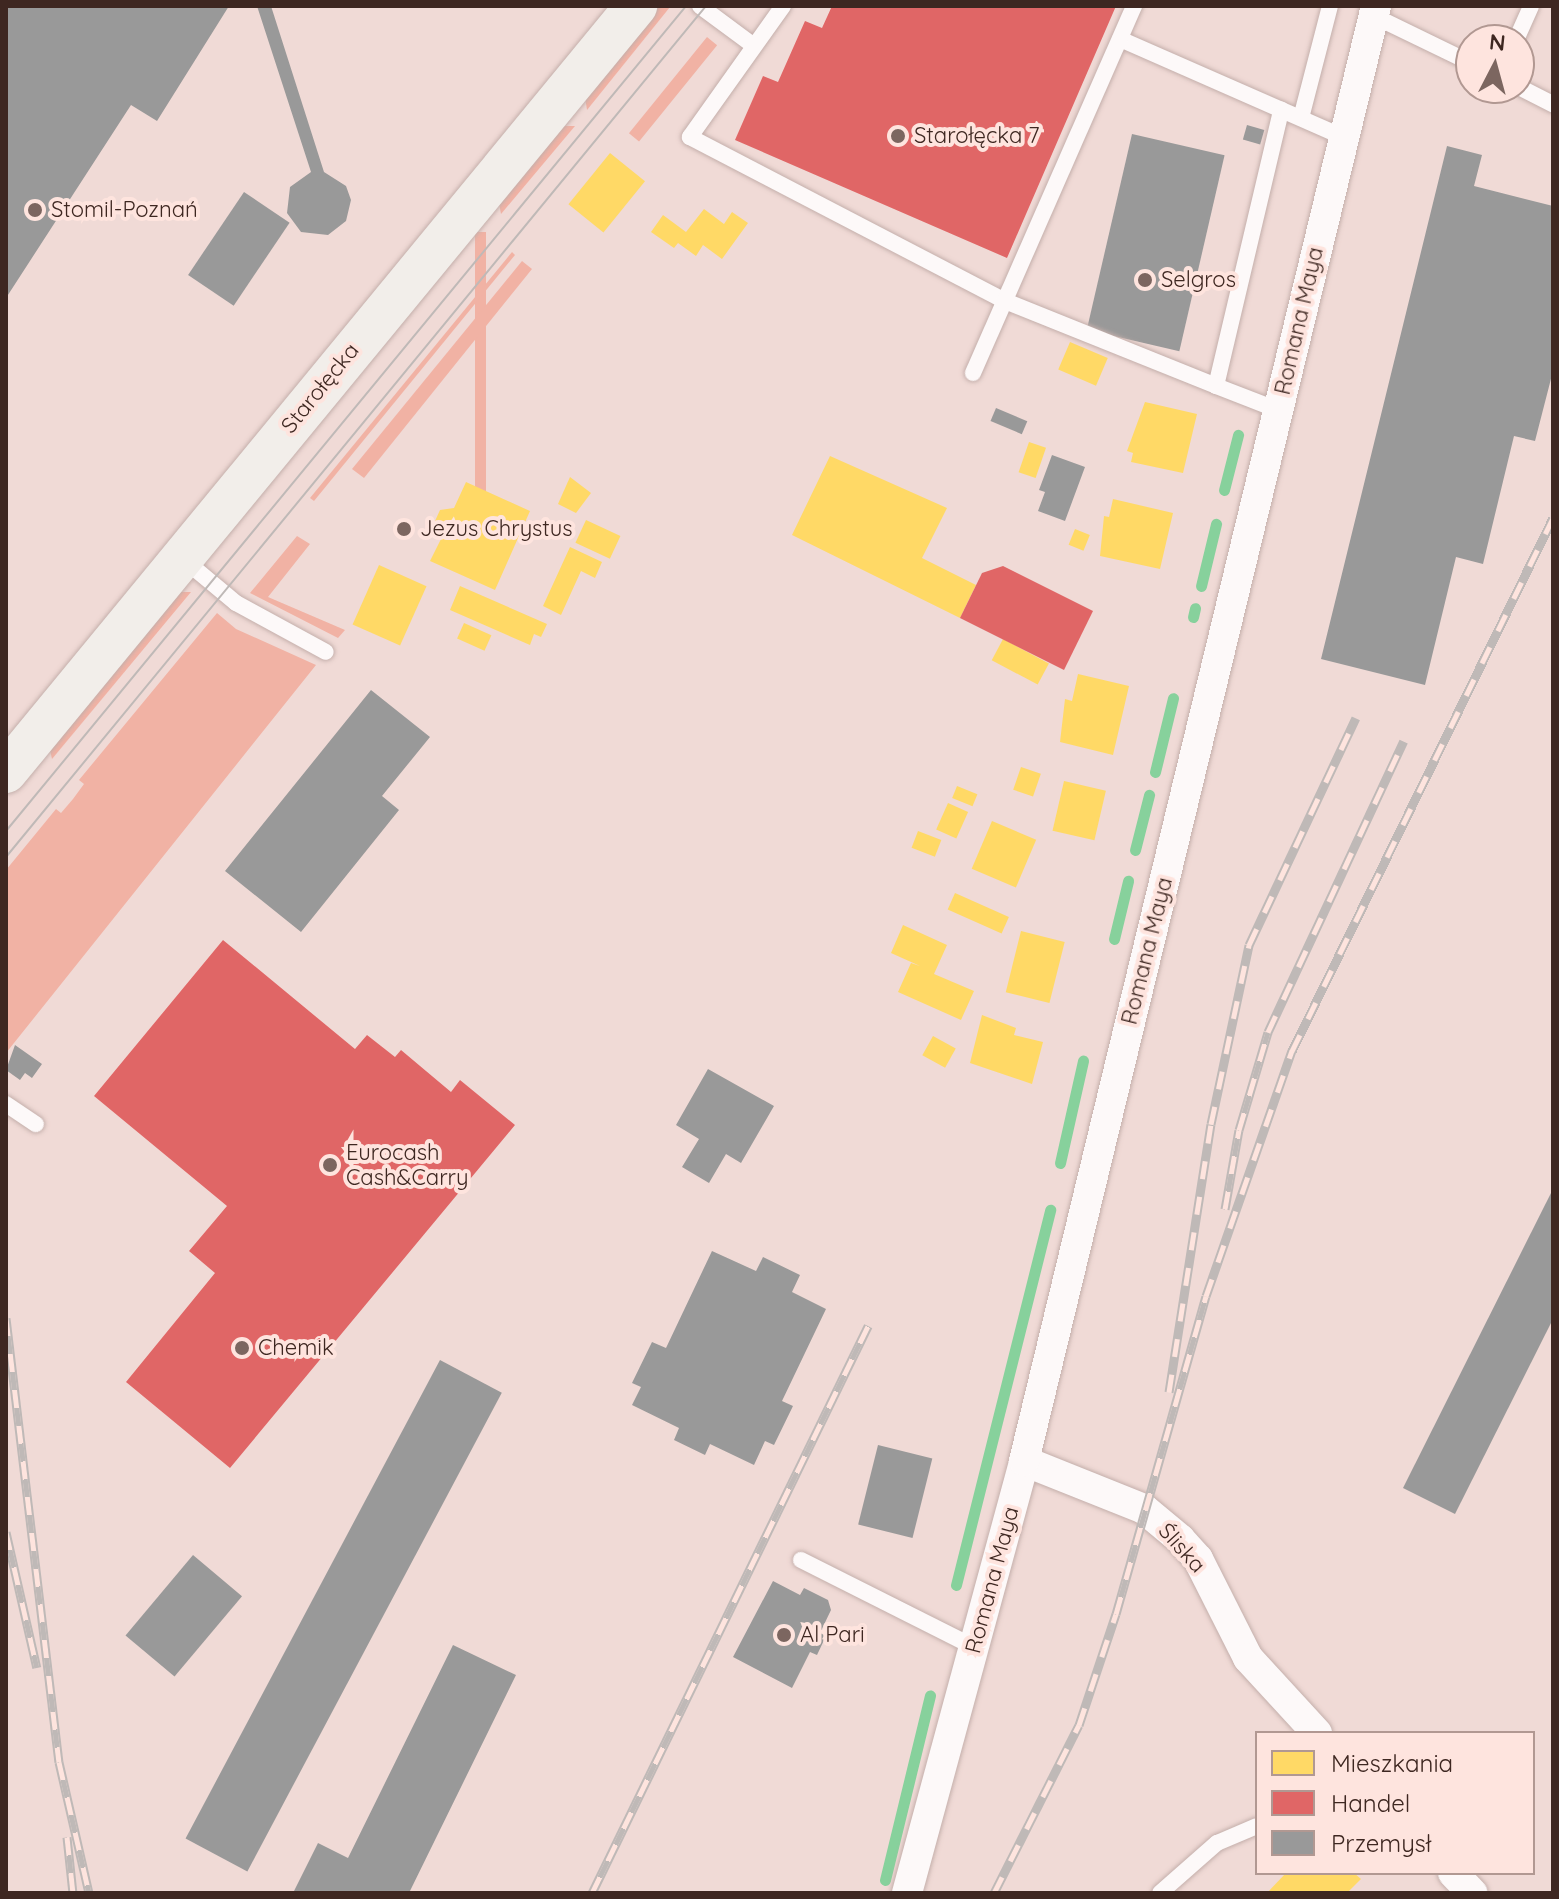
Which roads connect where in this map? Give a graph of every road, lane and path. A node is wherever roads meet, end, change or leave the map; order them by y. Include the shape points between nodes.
1 (636, 6) edge
2 (700, 6) edge
3 (783, 6) edge
4 (1134, 6) edge
5 (1330, 6) edge
6 (1375, 11) edge
7 (1120, 39) junction
8 (754, 46) junction
9 (1455, 54) edge
10 (1535, 95) edge
11 (1553, 104) edge
12 (1281, 110) junction
13 (1301, 118) junction
14 (1343, 137) junction
15 (1005, 301) junction
16 (973, 373) dead end
17 (1216, 386) junction
18 (1278, 410) junction
19 (181, 557) junction
20 (326, 652) dead end
21 (6, 772) edge
22 (6, 1104) edge
23 (36, 1124) dead end
24 (1024, 1461) junction
25 (801, 1560) dead end
26 (974, 1647) junction
27 (1315, 1731) edge
28 (1255, 1827) edge
29 (1455, 1875) edge
30 (907, 1893) edge
31 (1160, 1893) edge
32 (1472, 1893) edge

1 - 19 street, Starołęcka
2 - 8 lane
3 - 8 lane
4 - 7 lane
5 - 13 lane
6 - 9 lane
6 - 14 street, Romana Maya
7 - 12 lane
7 - 15 lane
8 - 15 lane via 690,137
10 - 11 lane
12 - 13 lane
12 - 17 lane
13 - 14 lane
14 - 18 street, Romana Maya
15 - 16 lane
15 - 17 lane
17 - 18 lane
18 - 24 street, Romana Maya
19 - 20 lane via 236,603
19 - 21 street, Starołęcka
22 - 23 lane
24 - 26 street, Romana Maya
24 - 27 street, Śliska via 1144,1509 1180,1539 1198,1559 1248,1658
25 - 26 lane
26 - 30 street, Romana Maya
28 - 31 lane via 1217,1843
29 - 32 street

